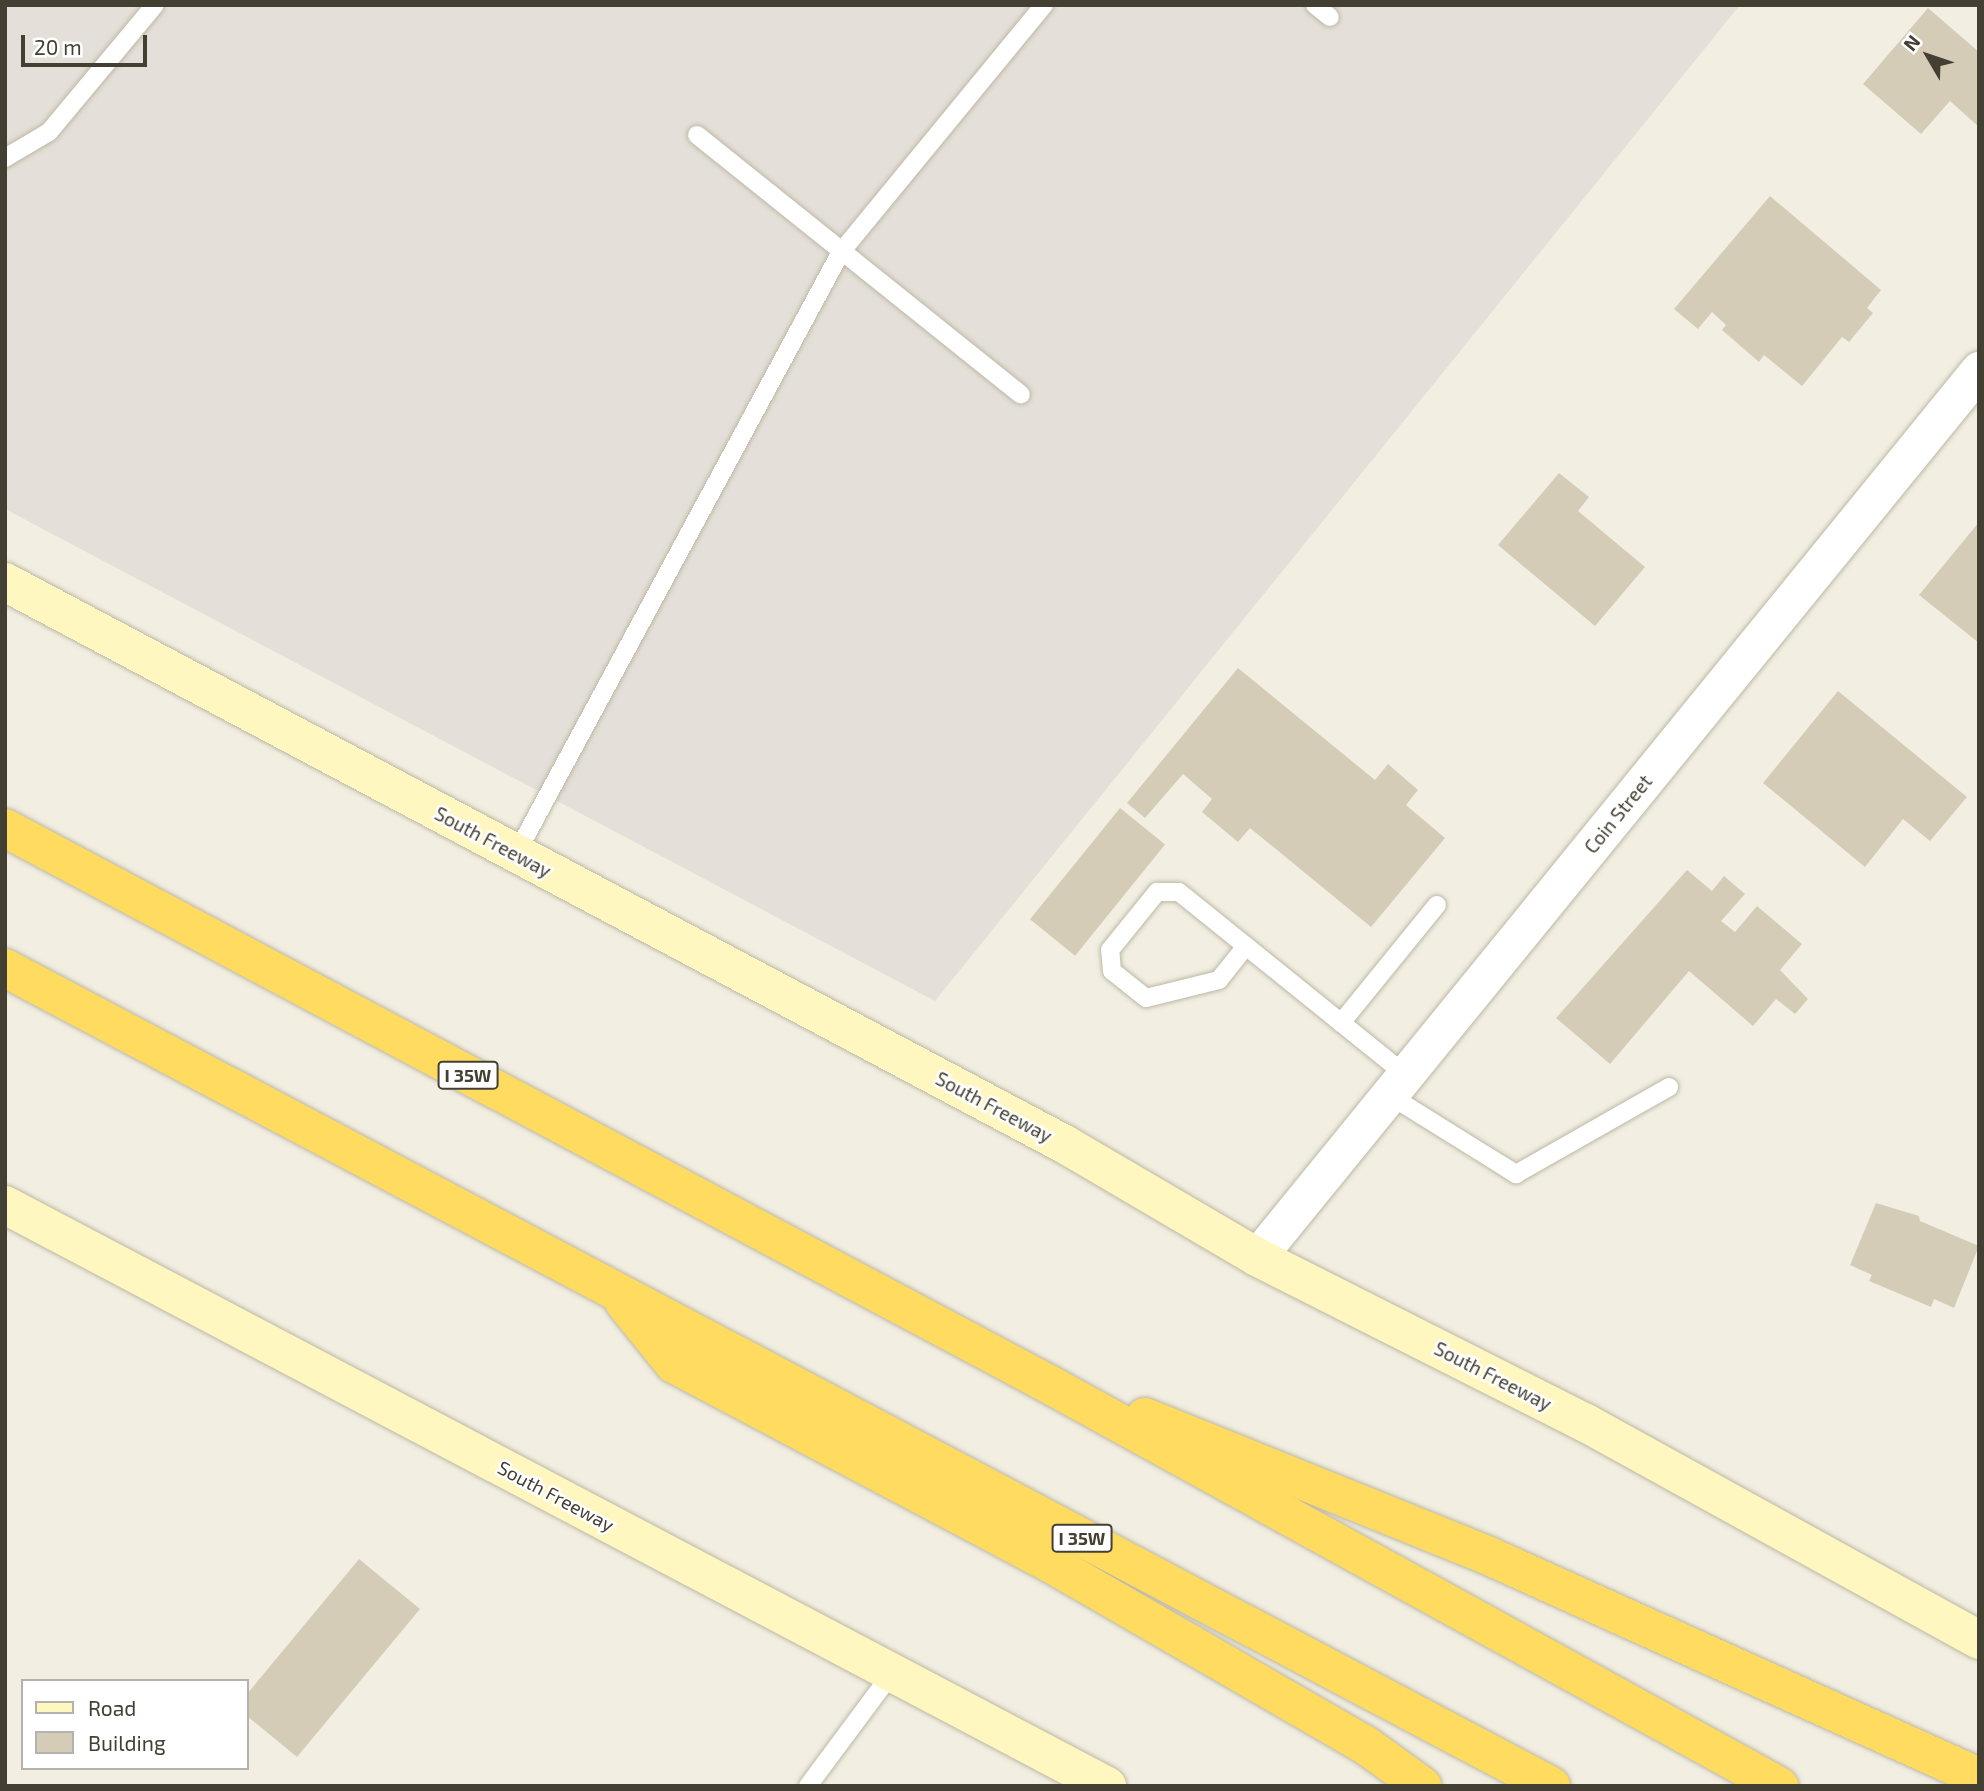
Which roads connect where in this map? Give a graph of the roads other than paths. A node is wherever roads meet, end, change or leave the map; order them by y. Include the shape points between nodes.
1 (155, 5) edge
2 (1044, 5) edge
3 (1315, 5) edge
4 (1330, 18) dead end
5 (697, 135) dead end
6 (5, 158) edge
7 (841, 252) junction
8 (1979, 370) edge
9 (1021, 395) dead end
10 (5, 582) edge
11 (5, 828) edge
12 (516, 854) junction
13 (1437, 905) dead end
14 (1247, 946) junction
15 (5, 968) edge
16 (1341, 1023) junction
17 (1397, 1085) junction
18 (1669, 1087) dead end
19 (5, 1205) edge
20 (1257, 1257) junction
21 (614, 1289) junction
22 (1054, 1387) junction
23 (1979, 1640) edge
24 (892, 1673) junction
25 (1979, 1777) edge
26 (808, 1786) edge
27 (1107, 1786) edge
28 (1422, 1786) edge
29 (1550, 1786) edge
30 (1779, 1786) edge

1 - 6 lane via 49,132
2 - 7 lane
3 - 4 lane
5 - 7 lane
7 - 9 lane
7 - 12 lane
8 - 17 street, Coin Street
10 - 12 main road, South Freeway
11 - 22 highway, I 35W
12 - 20 main road, South Freeway via 1066,1145
13 - 16 lane
14 - 14 lane via 1219,980 1146,999 1112,971 1110,950 1157,892 1179,892
14 - 16 lane
15 - 21 highway, I 35W
16 - 17 lane
17 - 18 lane via 1516,1174
17 - 20 street, Coin Street
19 - 24 main road, South Freeway
20 - 23 main road, South Freeway via 1586,1423
21 - 28 highway via 674,1364 1050,1563 1364,1744
21 - 29 highway, I 35W
22 - 25 highway via 1181,1429 1489,1556
22 - 30 highway, I 35W
24 - 26 lane
24 - 27 main road, South Freeway

